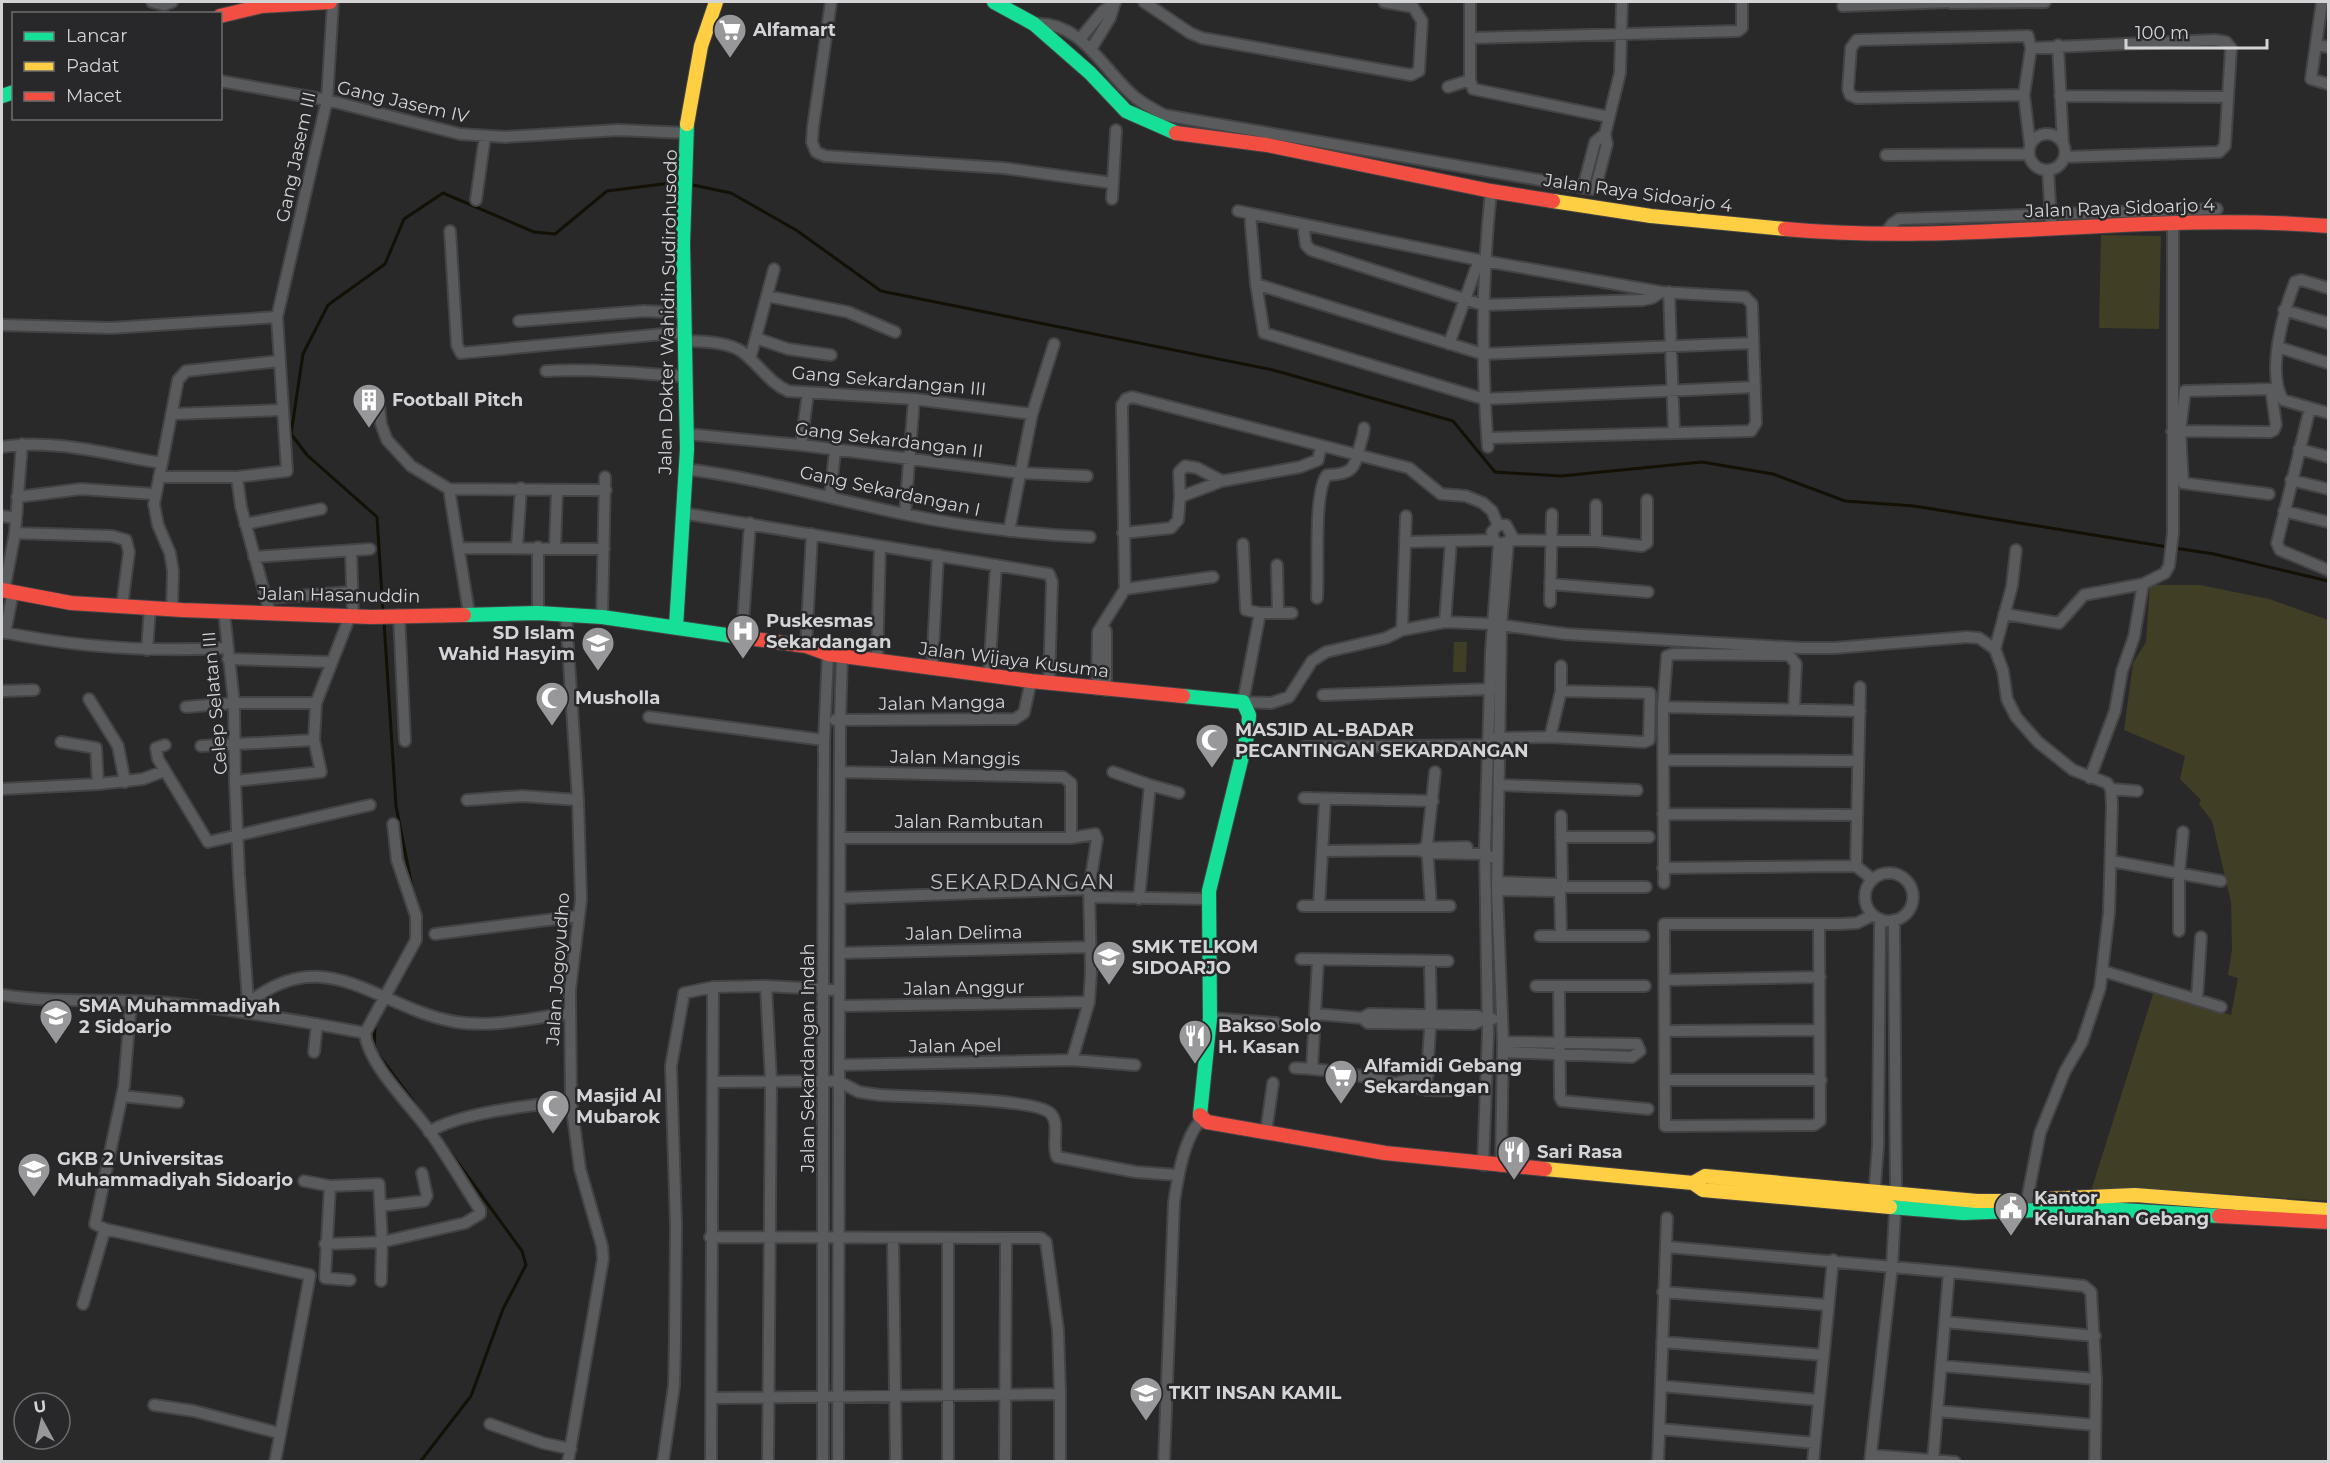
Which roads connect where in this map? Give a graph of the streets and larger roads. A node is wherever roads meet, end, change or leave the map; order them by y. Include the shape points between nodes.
1 (152, 2) edge
2 (172, 2) edge
3 (332, 2) edge
4 (717, 2) edge
5 (831, 2) edge
6 (994, 2) edge
7 (1115, 2) edge
8 (1144, 2) edge
9 (1384, 2) edge
10 (1470, 2) edge
11 (1622, 2) edge
12 (1742, 2) edge
13 (1951, 2) edge
14 (2001, 2) edge
15 (2045, 2) edge
16 (1877, 3) edge
17 (1929, 3) edge
18 (261, 4) edge
19 (2324, 5) edge
20 (1844, 6) dead end
21 (222, 15) edge
22 (1034, 24) junction
23 (1623, 32) junction
24 (1472, 38) junction
25 (1080, 39) junction
26 (2058, 45) junction
27 (2316, 45) junction
28 (2328, 47) edge
29 (2031, 48) junction
30 (1091, 50) junction
31 (1470, 80) junction
32 (222, 81) edge
33 (2328, 84) edge
34 (1448, 87) dead end
35 (2024, 95) junction
36 (2060, 96) junction
37 (2228, 97) junction
38 (327, 100) junction
39 (1609, 117) junction
40 (1116, 130) dead end
41 (688, 133) junction
42 (485, 136) junction
43 (2063, 144) junction
44 (2029, 149) junction
45 (1886, 155) dead end
46 (2064, 157) junction
47 (2048, 170) junction
48 (1547, 182) junction
49 (1113, 183) junction
50 (1491, 191) junction
51 (1112, 199) dead end
52 (1543, 199) junction
53 (476, 200) dead end
54 (2217, 209) dead end
55 (1238, 211) dead end
56 (1250, 214) junction
57 (2051, 221) junction
58 (2173, 223) junction
59 (1302, 225) junction
60 (2328, 226) edge
61 (450, 231) dead end
62 (1482, 261) junction
63 (774, 269) dead end
64 (1257, 284) junction
65 (2328, 288) edge
66 (1665, 292) junction
67 (767, 296) junction
68 (1464, 300) junction
69 (1483, 305) junction
70 (2284, 310) junction
71 (684, 313) junction
72 (277, 317) junction
73 (519, 321) dead end
74 (2328, 323) edge
75 (2, 325) edge
76 (895, 332) dead end
77 (685, 337) junction
78 (756, 338) junction
79 (1753, 343) junction
80 (1054, 344) dead end
81 (1449, 344) junction
82 (1671, 345) junction
83 (2278, 346) junction
84 (1483, 354) junction
85 (831, 355) dead end
86 (750, 359) junction
87 (279, 361) junction
88 (2328, 363) edge
89 (546, 371) dead end
90 (686, 376) junction
91 (1755, 387) junction
92 (1674, 389) junction
93 (808, 393) junction
94 (914, 399) junction
95 (1484, 399) junction
96 (379, 405) dead end
97 (2310, 408) junction
98 (282, 411) junction
99 (2328, 413) edge
100 (172, 414) junction
101 (1032, 414) junction
102 (1364, 428) dead end
103 (2176, 431) junction
104 (1674, 432) junction
105 (687, 434) junction
106 (22, 444) junction
107 (801, 445) junction
108 (1316, 445) junction
109 (2, 447) edge
110 (2299, 449) junction
111 (836, 451) junction
112 (1359, 455) junction
113 (2328, 457) edge
114 (910, 460) junction
115 (162, 463) junction
116 (685, 469) junction
117 (1021, 473) junction
118 (1087, 476) dead end
119 (159, 477) junction
120 (237, 477) junction
121 (605, 477) dead end
122 (2291, 480) junction
123 (1222, 481) junction
124 (520, 488) junction
125 (449, 489) junction
126 (2328, 489) edge
127 (556, 490) junction
128 (606, 490) junction
129 (154, 494) junction
130 (2269, 494) dead end
131 (17, 497) junction
132 (830, 497) junction
133 (1180, 497) junction
134 (1647, 500) dead end
135 (1596, 505) dead end
136 (321, 509) dead end
137 (2284, 511) junction
138 (682, 513) junction
139 (905, 514) junction
140 (1552, 514) dead end
141 (2, 516) edge
142 (1406, 516) dead end
143 (15, 518) junction
144 (2328, 522) edge
145 (245, 524) junction
146 (750, 524) junction
147 (1498, 525) junction
148 (1009, 531) junction
149 (15, 533) junction
150 (1124, 533) junction
151 (812, 534) junction
152 (1090, 537) dead end
153 (1552, 540) junction
154 (1451, 541) junction
155 (1503, 541) junction
156 (1596, 541) junction
157 (1406, 542) junction
158 (1243, 544) dead end
159 (880, 546) junction
160 (517, 547) junction
161 (538, 547) junction
162 (555, 547) junction
163 (459, 548) junction
164 (370, 549) dead end
165 (604, 549) junction
166 (2016, 550) dead end
167 (351, 551) junction
168 (938, 555) junction
169 (254, 556) junction
170 (996, 565) junction
171 (1277, 566) dead end
172 (2327, 566) edge
173 (1214, 577) dead end
174 (1550, 584) junction
175 (2143, 584) junction
176 (1125, 589) junction
177 (6, 591) edge
178 (352, 592) junction
179 (1648, 592) dead end
180 (266, 598) junction
181 (1317, 598) dead end
182 (1550, 602) dead end
183 (122, 606) junction
184 (150, 608) junction
185 (172, 609) junction
186 (224, 612) junction
187 (270, 613) junction
188 (538, 613) junction
189 (1260, 613) junction
190 (1278, 613) junction
191 (1292, 613) dead end
192 (469, 614) junction
193 (2004, 614) junction
194 (396, 615) junction
195 (351, 616) junction
196 (566, 616) junction
197 (602, 617) junction
198 (1445, 622) junction
199 (1497, 625) junction
200 (676, 627) junction
201 (1402, 630) junction
202 (3, 633) edge
203 (742, 637) junction
204 (806, 646) junction
205 (1995, 649) junction
206 (147, 650) junction
207 (227, 653) junction
208 (828, 654) junction
209 (842, 656) junction
210 (877, 661) junction
211 (330, 663) junction
212 (1561, 666) dead end
213 (932, 669) junction
214 (989, 675) junction
215 (1031, 681) junction
216 (1049, 684) junction
217 (1860, 687) dead end
218 (1491, 689) junction
219 (34, 690) dead end
220 (1102, 690) junction
221 (2, 691) edge
222 (1561, 691) junction
223 (1323, 695) dead end
224 (89, 699) dead end
225 (1243, 702) junction
226 (234, 703) junction
227 (316, 703) junction
228 (186, 707) dead end
229 (1663, 707) junction
230 (1794, 708) junction
231 (1860, 711) junction
232 (649, 717) dead end
233 (826, 720) junction
234 (840, 720) junction
235 (1550, 737) junction
236 (314, 740) junction
237 (824, 740) junction
238 (405, 741) dead end
239 (1490, 741) junction
240 (61, 742) dead end
241 (1501, 742) junction
242 (236, 743) junction
243 (165, 745) dead end
244 (201, 746) dead end
245 (1304, 747) dead end
246 (1663, 760) junction
247 (1858, 761) junction
248 (164, 771) junction
249 (841, 772) junction
250 (1113, 772) dead end
251 (1436, 772) dead end
252 (2090, 778) junction
253 (235, 781) junction
254 (125, 782) junction
255 (98, 784) junction
256 (1150, 785) junction
257 (1500, 785) junction
258 (2, 789) edge
259 (2111, 789) junction
260 (1637, 790) dead end
261 (2137, 791) dead end
262 (1179, 793) dead end
263 (1304, 798) dead end
264 (468, 800) dead end
265 (578, 800) junction
266 (1325, 800) junction
267 (1433, 801) junction
268 (370, 805) dead end
269 (1663, 813) junction
270 (1857, 815) junction
271 (1561, 816) dead end
272 (393, 824) dead end
273 (2183, 832) dead end
274 (237, 837) junction
275 (1561, 837) junction
276 (1649, 837) dead end
277 (840, 838) junction
278 (1071, 838) junction
279 (1424, 850) junction
280 (840, 851) junction
281 (1322, 851) junction
282 (1485, 851) junction
283 (824, 852) junction
284 (1498, 856) junction
285 (2111, 861) junction
286 (1856, 866) junction
287 (1663, 868) junction
288 (2179, 874) junction
289 (1872, 879) junction
290 (2221, 881) dead end
291 (1664, 883) dead end
292 (1498, 886) junction
293 (1560, 887) junction
294 (1646, 887) dead end
295 (1089, 893) junction
296 (841, 898) junction
297 (1138, 899) junction
298 (1209, 899) junction
299 (1303, 906) dead end
300 (1319, 906) junction
301 (1431, 906) junction
302 (1450, 906) dead end
303 (579, 916) junction
304 (1877, 917) junction
305 (1894, 920) junction
306 (1819, 925) junction
307 (2180, 931) dead end
308 (435, 934) dead end
309 (1561, 935) junction
310 (1540, 936) dead end
311 (1644, 936) dead end
312 (2201, 937) dead end
313 (1089, 947) junction
314 (840, 953) junction
315 (1301, 959) dead end
316 (1318, 960) junction
317 (1448, 961) dead end
318 (1430, 962) junction
319 (2103, 971) junction
320 (1820, 977) junction
321 (1665, 980) junction
322 (766, 986) junction
323 (1536, 986) dead end
324 (1645, 986) dead end
325 (713, 987) junction
326 (1559, 987) junction
327 (823, 989) junction
328 (839, 990) junction
329 (2, 995) edge
330 (390, 999) junction
331 (2197, 999) junction
332 (131, 1001) junction
333 (1089, 1002) junction
334 (244, 1006) junction
335 (839, 1006) junction
336 (2221, 1007) dead end
337 (569, 1013) junction
338 (1317, 1014) junction
339 (1210, 1018) junction
340 (1431, 1019) junction
341 (1485, 1019) junction
342 (1503, 1019) junction
343 (1276, 1023) dead end
344 (317, 1024) junction
345 (1819, 1030) junction
346 (1665, 1031) junction
347 (365, 1033) junction
348 (1488, 1034) junction
349 (1503, 1042) junction
350 (1561, 1048) junction
351 (314, 1052) dead end
352 (1072, 1060) junction
353 (839, 1065) junction
354 (1135, 1065) dead end
355 (1295, 1068) dead end
356 (1312, 1068) junction
357 (1428, 1074) junction
358 (825, 1080) junction
359 (1665, 1080) junction
360 (1821, 1080) junction
361 (771, 1081) junction
362 (838, 1081) junction
363 (713, 1082) junction
364 (1273, 1083) dead end
365 (1399, 1083) junction
366 (1471, 1089) dead end
367 (1426, 1090) junction
368 (122, 1096) junction
369 (571, 1101) junction
370 (178, 1102) dead end
371 (1648, 1109) dead end
372 (1486, 1121) junction
373 (1207, 1122) junction
374 (1502, 1122) junction
375 (430, 1131) junction
376 (1266, 1132) junction
377 (1878, 1146) junction
378 (1895, 1146) junction
379 (1483, 1164) junction
380 (1502, 1166) junction
381 (422, 1173) dead end
382 (1178, 1175) junction
383 (304, 1181) dead end
384 (330, 1186) junction
385 (1874, 1198) junction
386 (1895, 1200) junction
387 (2026, 1205) junction
388 (380, 1206) junction
389 (2200, 1206) junction
390 (2328, 1210) edge
391 (1667, 1218) dead end
392 (2328, 1222) edge
393 (105, 1229) junction
394 (710, 1237) junction
395 (769, 1237) junction
396 (840, 1238) junction
397 (948, 1238) junction
398 (1006, 1238) junction
399 (825, 1239) junction
400 (892, 1239) junction
401 (382, 1242) junction
402 (325, 1244) junction
403 (1668, 1247) junction
404 (1833, 1260) junction
405 (1892, 1266) junction
406 (1950, 1272) junction
407 (310, 1275) junction
408 (326, 1278) junction
409 (350, 1281) dead end
410 (381, 1281) dead end
411 (1663, 1292) junction
412 (84, 1304) dead end
413 (1828, 1305) junction
414 (1945, 1322) junction
415 (2095, 1336) junction
416 (1662, 1342) junction
417 (1823, 1355) junction
418 (1942, 1366) junction
419 (2096, 1379) junction
420 (1661, 1386) junction
421 (1060, 1394) junction
422 (948, 1395) junction
423 (1006, 1395) junction
424 (822, 1396) junction
425 (895, 1396) junction
426 (768, 1397) junction
427 (837, 1397) junction
428 (712, 1398) junction
429 (1819, 1400) junction
430 (154, 1405) dead end
431 (1938, 1411) junction
432 (490, 1424) dead end
433 (2095, 1425) junction
434 (1660, 1429) junction
435 (279, 1433) junction
436 (1815, 1443) junction
437 (571, 1449) junction
438 (1870, 1458) edge
439 (1933, 1460) junction
440 (275, 1461) edge
441 (568, 1461) edge
442 (663, 1461) edge
443 (711, 1461) edge
444 (768, 1461) edge
445 (823, 1461) edge
446 (838, 1461) edge
447 (896, 1461) edge
448 (948, 1461) edge
449 (1005, 1461) edge
450 (1060, 1461) edge
451 (1164, 1461) edge
452 (1658, 1461) edge
453 (1813, 1461) edge
454 (1954, 1461) edge
455 (2095, 1461) edge

1 - 2 street
3 - 18 street
3 - 38 street, Gang Jasem III
4 - 41 street, Jalan Dokter Wahidin Sudirohusodo via 704,31
5 - 49 street via 813,128 816,152 833,157 1003,168
6 - 22 street, Jalan Raya Sidoarjo 4
7 - 25 street
7 - 30 street
8 - 9 street via 1202,38 1411,75 1419,71 1422,21 1413,7
10 - 24 street
11 - 23 street
12 - 23 street via 1742,28 1738,31
13 - 14 street
13 - 17 street
14 - 15 street
16 - 17 street
16 - 20 street
18 - 21 street
19 - 27 street
22 - 25 street via 1059,26
22 - 50 street, Jalan Raya Sidoarjo 4 via 1126,111 1166,130 1277,147
23 - 24 street
23 - 39 street via 1620,73
24 - 31 street
25 - 30 street
26 - 29 street
26 - 36 street
26 - 37 street via 2226,42 2232,53
27 - 28 street
27 - 33 street via 2311,79
29 - 35 street
29 - 35 street via 2030,38 2022,35 1857,40 1851,48 1848,88 1850,95 1857,98
30 - 48 street via 1135,98 1164,115
31 - 34 street
31 - 39 street via 1477,92
32 - 38 street, Gang Jasem IV
35 - 44 street
36 - 37 street
36 - 43 street
37 - 46 street via 2225,146 2219,152
38 - 42 street, Gang Jasem IV via 460,134
38 - 72 street, Gang Jasem III
39 - 48 street via 1607,144 1596,186 1592,189
40 - 49 street
41 - 42 street, Gang Jasem IV via 618,130
41 - 71 street, Jalan Dokter Wahidin Sudirohusodo
42 - 53 street
43 - 44 street via 2047,133 2037,136
43 - 46 street
44 - 45 street
44 - 47 street via 2035,166
46 - 47 street
47 - 57 street
48 - 52 street
49 - 51 street
50 - 52 street, Jalan Raya Sidoarjo 4
50 - 62 street
52 - 57 street, Jalan Raya Sidoarjo 4 via 1670,219 1828,233 1886,234
54 - 57 street
55 - 56 street
56 - 59 street
56 - 64 street
57 - 58 street, Jalan Raya Sidoarjo 4
58 - 60 street, Jalan Raya Sidoarjo 4 via 2280,222
58 - 103 street
59 - 62 street
59 - 68 street via 1306,246 1311,250
61 - 77 street, Gang Sekardangan III via 457,345 461,353
62 - 66 street
62 - 68 street
62 - 69 street
63 - 67 street
64 - 81 street
64 - 95 street via 1264,333
65 - 70 street via 2297,280
66 - 69 street via 1642,300
66 - 79 street via 1745,297 1752,304
66 - 82 street
67 - 76 street via 848,312
67 - 78 street
68 - 69 street
68 - 81 street
69 - 84 street
70 - 74 street
70 - 83 street
71 - 73 street via 644,311
71 - 77 street, Jalan Dokter Wahidin Sudirohusodo
72 - 75 street via 111,328
72 - 87 street, Gang Jasem III
77 - 86 street, Gang Sekardangan III via 732,346
77 - 90 street, Jalan Dokter Wahidin Sudirohusodo
78 - 85 street via 788,349
78 - 86 street
79 - 82 street
79 - 91 street
80 - 101 street
81 - 84 street
82 - 84 street
82 - 92 street
83 - 88 street
83 - 97 street via 2281,398
84 - 95 street
86 - 93 street, Gang Sekardangan III via 779,387
87 - 98 street, Gang Jasem III
87 - 100 street via 186,370 178,380
89 - 90 street via 588,369
90 - 105 street, Jalan Dokter Wahidin Sudirohusodo
91 - 92 street
91 - 104 street via 1756,423 1750,431
92 - 95 street
92 - 104 street
93 - 94 street, Gang Sekardangan III
93 - 107 street
94 - 101 street, Gang Sekardangan III
94 - 114 street
95 - 104 street via 1488,443
96 - 125 street via 387,441 411,466
97 - 99 street
97 - 110 street
98 - 100 street
98 - 120 street, Gang Jasem III via 286,473
100 - 115 street
101 - 117 street
102 - 112 street
103 - 103 street via 2274,430 2272,390 2185,391
103 - 130 street via 2183,483
103 - 175 street via 2169,566 2165,573
105 - 107 street, Gang Sekardangan II
105 - 116 street, Jalan Dokter Wahidin Sudirohusodo
106 - 109 street
106 - 115 street
106 - 131 street
107 - 111 street, Gang Sekardangan II
108 - 112 street
108 - 123 street via 1311,462 1300,468
108 - 150 street via 1126,399 1122,405
110 - 113 street
110 - 122 street
111 - 114 street, Gang Sekardangan II
111 - 132 street
112 - 147 street via 1409,468 1441,494 1474,498 1492,511
112 - 181 street via 1352,470 1324,479 1318,508
114 - 117 street, Gang Sekardangan II
114 - 139 street
115 - 119 street
116 - 132 street, Gang Sekardangan I via 761,480
116 - 138 street, Jalan Dokter Wahidin Sudirohusodo
117 - 118 street, Gang Sekardangan II
117 - 148 street
119 - 120 street
119 - 129 street
120 - 145 street
121 - 128 street
122 - 126 street
122 - 137 street
123 - 133 street
123 - 133 street via 1185,466 1179,472
124 - 125 street
124 - 127 street
124 - 160 street
125 - 163 street
127 - 128 street
127 - 162 street
128 - 165 street
129 - 131 street via 81,489
129 - 185 street via 158,525 173,571
131 - 143 street
132 - 139 street, Gang Sekardangan I
133 - 150 street via 1178,520 1171,528
134 - 156 street via 1645,545
135 - 156 street
136 - 145 street
137 - 144 street
137 - 172 street via 2277,543 2280,550
138 - 146 street
138 - 200 street, Jalan Dokter Wahidin Sudirohusodo
139 - 148 street, Gang Sekardangan I
140 - 153 street
141 - 143 street
142 - 157 street
143 - 149 street
145 - 169 street
146 - 151 street
146 - 203 street
147 - 155 street via 1492,532
147 - 155 street via 1509,528
148 - 152 street, Gang Sekardangan I
149 - 177 street
149 - 183 street via 112,536 126,540 129,552
150 - 176 street
151 - 159 street
151 - 204 street
153 - 155 street
153 - 156 street
153 - 174 street
154 - 155 street
154 - 157 street
154 - 198 street
155 - 199 street
157 - 201 street
158 - 189 street via 1246,610
159 - 168 street
159 - 210 street
160 - 161 street
160 - 163 street
161 - 162 street
161 - 188 street
162 - 165 street
163 - 192 street
164 - 167 street
165 - 197 street
166 - 193 street
167 - 169 street
167 - 178 street
168 - 170 street
168 - 213 street
169 - 180 street
170 - 214 street
170 - 216 street via 1048,574 1052,582
171 - 190 street
173 - 176 street
174 - 179 street
174 - 182 street
175 - 193 street via 2084,595 2059,622
175 - 252 street via 2115,711
176 - 220 street via 1098,632
177 - 183 street, Jalan Hasanuddin via 71,603
177 - 202 street
178 - 180 street
178 - 195 street
180 - 187 street
183 - 184 street, Jalan Hasanuddin
184 - 185 street, Jalan Hasanuddin
184 - 206 street
185 - 186 street, Jalan Hasanuddin
186 - 187 street, Jalan Hasanuddin
186 - 207 street, Celep Selatan III
187 - 195 street, Jalan Hasanuddin
188 - 192 street, Jalan Hasanuddin
188 - 196 street, Jalan Hasanuddin
189 - 190 street
189 - 225 street
190 - 191 street
192 - 194 street, Jalan Hasanuddin
193 - 205 street
194 - 195 street, Jalan Hasanuddin
194 - 238 street
195 - 211 street
196 - 197 street, Jalan Hasanuddin
196 - 265 street, Jalan Jogoyudho
197 - 200 street, Jalan Hasanuddin
198 - 199 street
198 - 201 street
199 - 205 street via 1566,634 1834,648 1973,636
199 - 218 street
199 - 241 street
200 - 203 street, Jalan Wijaya Kusuma
201 - 225 street via 1386,638 1326,652 1312,661 1289,697 1280,701
202 - 206 street
203 - 204 street, Jalan Wijaya Kusuma
204 - 208 street, Jalan Wijaya Kusuma
205 - 252 street via 2007,699 2016,717 2054,755
206 - 207 street
207 - 211 street
207 - 226 street, Celep Selatan III
208 - 209 street, Jalan Wijaya Kusuma
208 - 233 street, Jalan Sekardangan Indah
209 - 210 street, Jalan Wijaya Kusuma
209 - 234 street, Jalan Sekardangan Indah
210 - 213 street, Jalan Wijaya Kusuma
211 - 227 street
212 - 222 street
213 - 214 street, Jalan Wijaya Kusuma
214 - 215 street, Jalan Wijaya Kusuma
215 - 216 street, Jalan Wijaya Kusuma
215 - 234 street, Jalan Mangga via 1024,713 1015,719
216 - 220 street, Jalan Wijaya Kusuma
217 - 231 street
218 - 223 street
218 - 239 street
219 - 221 street
220 - 225 street, Jalan Wijaya Kusuma
222 - 235 street
222 - 235 street via 1650,693 1649,740
224 - 254 street via 118,746
225 - 298 street via 1250,721
226 - 227 street
226 - 228 street
226 - 242 street, Celep Selatan III
227 - 236 street
229 - 230 street
229 - 230 street via 1665,662 1673,654 1789,655 1796,664
229 - 246 street
230 - 231 street
231 - 247 street
232 - 237 street
233 - 234 street, Jalan Mangga
233 - 237 street, Jalan Sekardangan Indah
234 - 249 street, Jalan Sekardangan Indah
235 - 241 street
236 - 242 street
236 - 253 street, Celep Selatan III via 321,772
237 - 283 street, Jalan Sekardangan Indah
239 - 241 street
239 - 245 street
239 - 282 street
240 - 255 street via 96,748
241 - 257 street
242 - 244 street
242 - 253 street, Celep Selatan III
243 - 248 street via 158,746 156,751
246 - 247 street
246 - 269 street
247 - 270 street
248 - 254 street
248 - 274 street via 206,839 212,843
249 - 277 street, Jalan Sekardangan Indah
249 - 278 street, Jalan Manggis via 1069,779
250 - 256 street
251 - 267 street
252 - 259 street via 2101,780
253 - 274 street
254 - 255 street
255 - 258 street
256 - 262 street
256 - 297 street
257 - 260 street
257 - 284 street
259 - 261 street
259 - 285 street
263 - 266 street
264 - 265 street via 522,796
265 - 303 street, Jalan Jogoyudho
266 - 267 street
266 - 281 street
267 - 279 street
268 - 274 street
269 - 270 street
269 - 287 street
270 - 286 street
271 - 275 street
272 - 330 street via 396,859 416,916 416,940
273 - 288 street
274 - 334 street
275 - 276 street
275 - 293 street
277 - 278 street, Jalan Rambutan
277 - 280 street, Jalan Sekardangan Indah
278 - 295 street, Jalan Rambutan via 1095,834 1097,837
279 - 281 street
279 - 282 street
279 - 301 street
280 - 283 street
280 - 296 street, Jalan Sekardangan Indah
281 - 300 street
282 - 284 street
282 - 341 street
283 - 327 street, Jalan Sekardangan Indah
284 - 292 street
285 - 288 street
285 - 319 street
286 - 287 street
286 - 289 street
287 - 291 street
288 - 290 street
288 - 307 street
289 - 304 street via 1864,893 1865,902
289 - 305 street via 1893,873 1911,887 1909,909
292 - 293 street
292 - 342 street
293 - 294 street
293 - 309 street
295 - 296 street
295 - 297 street
295 - 313 street
296 - 314 street, Jalan Sekardangan Indah
297 - 298 street
298 - 339 street
299 - 300 street
300 - 301 street
301 - 302 street
303 - 308 street
303 - 337 street, Jalan Jogoyudho
304 - 305 street
304 - 306 street via 1857,923
304 - 377 street
305 - 378 street
306 - 320 street
306 - 321 street via 1664,924
309 - 310 street
309 - 311 street
312 - 331 street
313 - 314 street, Jalan Delima
313 - 333 street
314 - 328 street, Jalan Sekardangan Indah
315 - 316 street
316 - 318 street
316 - 338 street
317 - 318 street
318 - 340 street
319 - 331 street
319 - 387 street via 2082,1042 2065,1071 2040,1133
320 - 321 street
320 - 345 street
321 - 346 street
322 - 325 street
322 - 327 street
322 - 361 street
323 - 326 street
324 - 326 street
325 - 363 street
325 - 442 street via 684,993 671,1066 675,1342 674,1386
326 - 350 street
327 - 328 street
327 - 358 street, Jalan Sekardangan Indah
328 - 335 street, Jalan Sekardangan Indah
329 - 332 street
330 - 334 street via 334,977 303,978 287,981
330 - 337 street via 430,1016 478,1024
330 - 347 street
331 - 336 street
332 - 334 street
332 - 368 street
333 - 335 street, Jalan Anggur
333 - 352 street
334 - 344 street
335 - 353 street, Jalan Sekardangan Indah
337 - 369 street, Jalan Jogoyudho
338 - 340 street
338 - 356 street
339 - 343 street
339 - 373 street via 1199,1108 1200,1116
340 - 341 street via 1474,1024
340 - 357 street
341 - 342 street
341 - 348 street
342 - 349 street
344 - 347 street
344 - 351 street
345 - 346 street
345 - 360 street
346 - 359 street
347 - 375 street via 369,1052
348 - 349 street
348 - 372 street
349 - 350 street
349 - 374 street
350 - 350 street via 1637,1044 1640,1051 1632,1057
350 - 371 street via 1562,1101
352 - 353 street, Jalan Apel
352 - 354 street, Jalan Apel
353 - 362 street, Jalan Sekardangan Indah
355 - 356 street
356 - 365 street
357 - 365 street
357 - 367 street
358 - 361 street
358 - 362 street
358 - 399 street, Jalan Sekardangan Indah
359 - 360 street
359 - 360 street via 1665,1126 1814,1125 1820,1121
361 - 363 street
361 - 395 street
362 - 382 street via 858,1092 880,1095 1011,1101 1044,1109 1055,1121 1057,1157 1136,1172
362 - 396 street, Jalan Sekardangan Indah
363 - 394 street
364 - 376 street
365 - 367 street
366 - 367 street
368 - 370 street
368 - 393 street via 95,1222
369 - 375 street via 513,1107
369 - 437 street, Jalan Jogoyudho via 580,1169 603,1259
372 - 374 street
372 - 379 street
373 - 376 street
373 - 382 street via 1196,1126
374 - 380 street
375 - 401 street via 480,1214 465,1223
376 - 379 street
377 - 378 street
377 - 385 street
378 - 386 street
379 - 380 street
380 - 385 street via 1693,1183 1703,1190
381 - 388 street via 427,1196 424,1201
382 - 451 street
383 - 384 street
384 - 388 street via 377,1183
384 - 402 street
385 - 386 street
386 - 387 street via 1963,1213
386 - 405 street
387 - 389 street
388 - 401 street
389 - 390 street
389 - 392 street
391 - 403 street
393 - 407 street
393 - 412 street
394 - 395 street
394 - 428 street
395 - 399 street
395 - 426 street
396 - 399 street
396 - 400 street
396 - 427 street, Jalan Sekardangan Indah
397 - 398 street
397 - 400 street
397 - 422 street
398 - 421 street via 1041,1238 1046,1242 1058,1330
398 - 423 street
399 - 424 street, Jalan Sekardangan Indah
400 - 425 street
401 - 402 street
401 - 410 street
402 - 408 street
403 - 404 street
403 - 411 street
404 - 405 street
404 - 413 street
405 - 406 street
405 - 438 street
406 - 414 street
406 - 415 street via 2084,1286 2091,1292
407 - 408 street
407 - 435 street
408 - 409 street
411 - 413 street
411 - 416 street
413 - 417 street
414 - 415 street
414 - 418 street
415 - 419 street
416 - 417 street
416 - 420 street
417 - 429 street
418 - 419 street
418 - 431 street
419 - 433 street
420 - 429 street
420 - 434 street
421 - 423 street
421 - 450 street
422 - 423 street
422 - 425 street
422 - 448 street
423 - 449 street
424 - 426 street
424 - 427 street
424 - 445 street, Jalan Sekardangan Indah
425 - 427 street
425 - 447 street
426 - 428 street
426 - 444 street
427 - 446 street, Jalan Sekardangan Indah
428 - 443 street
429 - 436 street
430 - 435 street
431 - 433 street
431 - 439 street
432 - 437 street
433 - 455 street
434 - 436 street
434 - 452 street
435 - 440 street
436 - 453 street
437 - 441 street, Jalan Jogoyudho
438 - 439 street
439 - 454 street

